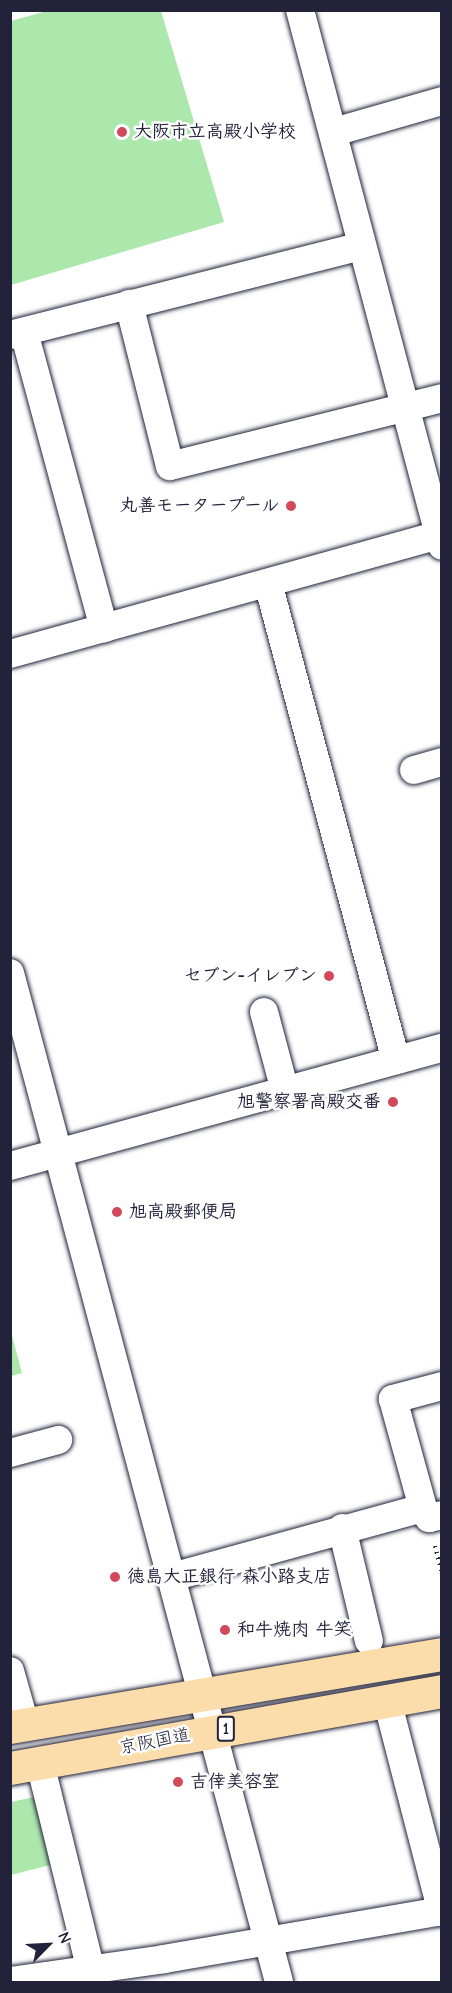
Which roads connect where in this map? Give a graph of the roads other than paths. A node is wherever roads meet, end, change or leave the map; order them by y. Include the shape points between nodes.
1 (300, 10) edge
2 (441, 101) edge
3 (334, 132) junction
4 (362, 246) junction
5 (129, 304) junction
6 (17, 333) edge
7 (441, 398) edge
8 (402, 408) junction
9 (440, 539) edge
10 (268, 583) junction
11 (104, 628) junction
12 (10, 654) edge
13 (441, 762) edge
14 (414, 770) dead end
15 (10, 973) edge
16 (264, 1012) dead end
17 (18, 1030) edge
18 (441, 1048) edge
19 (396, 1060) junction
20 (285, 1091) junction
21 (59, 1154) junction
22 (10, 1166) edge
23 (441, 1386) edge
24 (58, 1440) dead end
25 (10, 1453) edge
26 (431, 1514) edge
27 (342, 1528) junction
28 (172, 1577) junction
29 (369, 1641) dead end
30 (441, 1654) edge
31 (10, 1671) edge
32 (441, 1691) edge
33 (202, 1697) junction
34 (387, 1700) junction
35 (18, 1726) edge
36 (212, 1731) junction
37 (25, 1766) edge
38 (441, 1911) edge
39 (267, 1942) junction
40 (91, 1970) junction
41 (10, 1981) edge
42 (279, 1983) edge

1 - 3 street
2 - 3 street
3 - 4 street
4 - 5 street
4 - 8 street
5 - 6 street
5 - 8 street via 170,466
6 - 11 street
7 - 8 street
8 - 9 street
9 - 10 street
10 - 11 street
10 - 19 street
11 - 12 street
13 - 14 street
15 - 17 street
16 - 20 street
17 - 21 street
18 - 19 street
19 - 20 street
20 - 21 street
21 - 22 street
21 - 28 street
23 - 26 street via 393,1399
24 - 25 street
26 - 27 street
27 - 28 street
27 - 29 street
28 - 33 street
30 - 33 highway, 京阪国道 / 1
31 - 35 street
32 - 34 highway, 京阪国道 / 1
33 - 35 highway, 京阪国道 / 1
33 - 36 street
34 - 36 highway, 京阪国道 / 1
34 - 38 street
36 - 37 highway, 京阪国道 / 1
36 - 39 street
37 - 40 street
38 - 39 street
39 - 40 street
39 - 42 street
40 - 41 street

